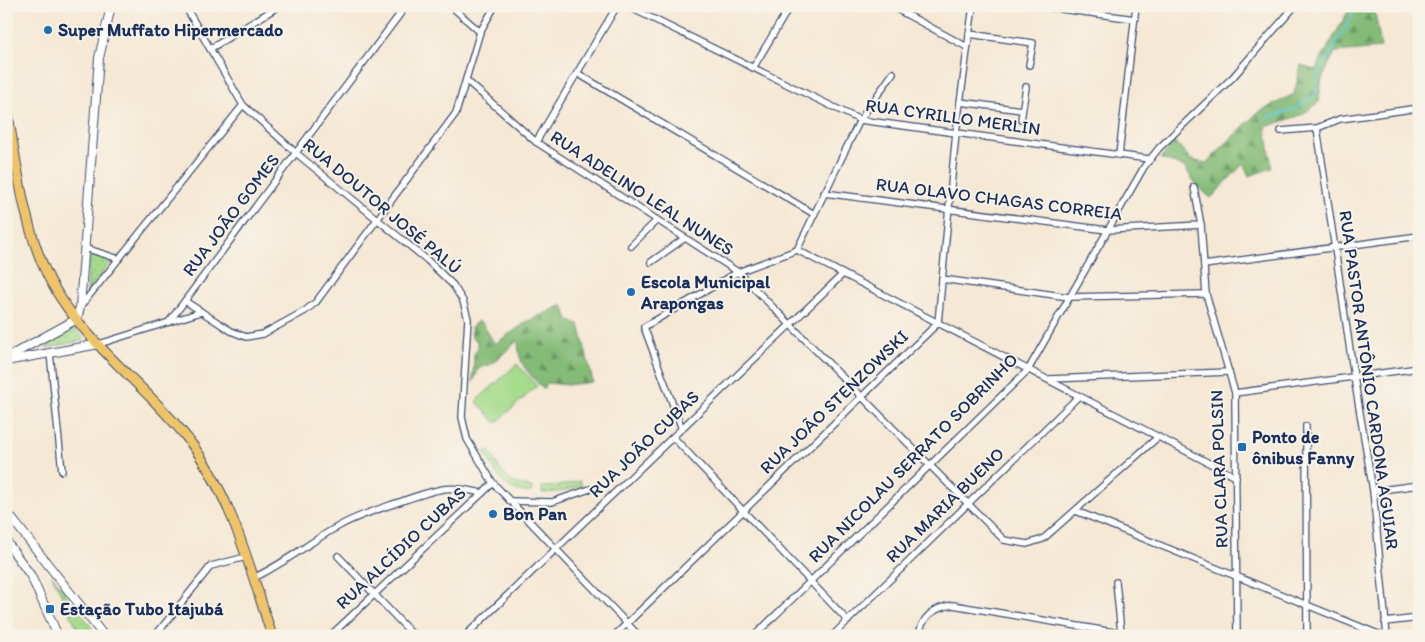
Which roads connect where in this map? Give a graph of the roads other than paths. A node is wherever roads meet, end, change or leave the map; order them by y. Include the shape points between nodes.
1 (111, 6) edge
2 (185, 6) edge
3 (279, 6) edge
4 (406, 6) edge
5 (451, 6) edge
6 (495, 6) edge
7 (617, 6) edge
8 (627, 6) edge
9 (790, 6) edge
10 (891, 6) edge
11 (973, 6) edge
12 (1044, 6) edge
13 (1136, 6) edge
14 (1295, 6) edge
15 (1053, 8) dead end
16 (1061, 8) dead end
17 (1135, 19) junction
18 (480, 32) junction
19 (969, 34) junction
20 (968, 47) junction
21 (210, 49) junction
22 (1030, 65) dead end
23 (753, 68) junction
24 (577, 73) junction
25 (893, 73) dead end
26 (466, 80) junction
27 (1026, 87) dead end
28 (960, 102) junction
29 (6, 104) edge
30 (243, 105) junction
31 (1419, 108) edge
32 (1022, 110) junction
33 (860, 120) junction
34 (1021, 120) dead end
35 (1317, 128) junction
36 (1281, 131) dead end
37 (956, 133) junction
38 (536, 142) junction
39 (296, 154) junction
40 (1119, 155) junction
41 (1149, 159) junction
42 (1194, 187) dead end
43 (824, 193) junction
44 (948, 210) junction
45 (814, 214) junction
46 (378, 220) junction
47 (657, 220) junction
48 (1201, 225) junction
49 (1106, 230) junction
50 (1419, 236) edge
51 (685, 238) junction
52 (631, 246) dead end
53 (1335, 247) junction
54 (84, 248) junction
55 (797, 250) junction
56 (119, 258) junction
57 (651, 262) dead end
58 (1204, 265) junction
59 (738, 272) junction
60 (843, 274) junction
61 (942, 279) junction
62 (1206, 294) junction
63 (1069, 297) junction
64 (185, 301) junction
65 (80, 307) junction
66 (201, 312) junction
67 (77, 319) junction
68 (169, 322) junction
69 (938, 323) junction
70 (790, 325) junction
71 (99, 344) junction
72 (50, 353) junction
73 (6, 359) edge
74 (1419, 368) edge
75 (1028, 370) junction
76 (1229, 372) junction
77 (1354, 377) junction
78 (1046, 379) junction
79 (1235, 393) junction
80 (1079, 396) junction
81 (861, 397) junction
82 (1306, 426) dead end
83 (682, 428) junction
84 (673, 437) junction
85 (1158, 437) junction
86 (929, 466) junction
87 (62, 472) dead end
88 (1236, 477) junction
89 (493, 483) junction
90 (1419, 485) edge
91 (590, 489) dead end
92 (1373, 491) junction
93 (482, 493) junction
94 (510, 501) junction
95 (967, 505) junction
96 (6, 511) edge
97 (743, 511) junction
98 (1076, 511) junction
99 (6, 541) edge
100 (556, 549) junction
101 (338, 556) dead end
102 (246, 557) junction
103 (1237, 576) junction
104 (253, 578) junction
105 (810, 581) junction
106 (1116, 582) dead end
107 (375, 594) junction
108 (1307, 605) junction
109 (1419, 618) edge
110 (848, 621) junction
111 (1385, 622) junction
112 (627, 623) junction
113 (1121, 633) junction
114 (58, 636) edge
115 (104, 636) edge
116 (155, 636) edge
117 (272, 636) edge
118 (330, 636) edge
119 (414, 636) edge
120 (465, 636) edge
121 (614, 636) edge
122 (639, 636) edge
123 (754, 636) edge
124 (832, 636) edge
125 (919, 636) edge
126 (1137, 636) edge
127 (1237, 636) edge
128 (1307, 636) edge
129 (1385, 636) edge

1 - 54 street via 99,58
2 - 21 street, RUA DOUTOR JOSÉ PALÚ
3 - 21 street
4 - 39 street, RUA JOÃO GOMES
5 - 18 street
6 - 18 street
7 - 24 street
8 - 23 street, RUA CYRILLO MERLIN
9 - 23 street
10 - 20 street
11 - 19 street
12 - 15 street
13 - 17 street
14 - 41 street, RUA NICOLAU SERRATO SOBRINHO via 1239,71
16 - 17 street
17 - 40 street
18 - 26 street
19 - 20 street
19 - 22 street via 1033,43
20 - 28 street
21 - 30 street, RUA DOUTOR JOSÉ PALÚ
23 - 33 street, RUA CYRILLO MERLIN
24 - 38 street
24 - 45 street
25 - 33 street
26 - 38 street, RUA ADELINO LEAL NUNES
26 - 46 street via 456,113
27 - 32 street
28 - 32 street
28 - 37 street
29 - 67 main road via 33,237 52,284
30 - 39 street, RUA DOUTOR JOSÉ PALÚ
30 - 56 street
31 - 35 street via 1340,119
32 - 34 street
33 - 37 street, RUA CYRILLO MERLIN
33 - 43 street
35 - 36 street
35 - 53 street, RUA PASTOR ANTÔNIO CARDONA AGUIAR
37 - 40 street, RUA CYRILLO MERLIN
37 - 44 street
38 - 47 street, RUA ADELINO LEAL NUNES
39 - 46 street, RUA DOUTOR JOSÉ PALÚ
39 - 64 street, RUA JOÃO GOMES
40 - 41 street, RUA CYRILLO MERLIN
41 - 49 street, RUA NICOLAU SERRATO SOBRINHO
42 - 48 street, RUA CLARA POLSIN
43 - 44 street, RUA OLAVO CHAGAS CORREIA
43 - 45 street
44 - 49 street, RUA OLAVO CHAGAS CORREIA
44 - 61 street
45 - 55 street
46 - 66 street via 316,302 268,332 254,337 239,335
46 - 89 street, RUA DOUTOR JOSÉ PALÚ via 445,276 463,301 468,328 463,430
47 - 51 street, RUA ADELINO LEAL NUNES
47 - 52 street
48 - 49 street, RUA OLAVO CHAGAS CORREIA
48 - 58 street, RUA CLARA POLSIN
49 - 63 street, RUA NICOLAU SERRATO SOBRINHO
50 - 53 street
51 - 57 street
51 - 59 street, RUA ADELINO LEAL NUNES
53 - 58 street
53 - 77 street, RUA PASTOR ANTÔNIO CARDONA AGUIAR
54 - 56 street
54 - 65 street
55 - 59 street
55 - 60 street
56 - 65 street
58 - 62 street, RUA CLARA POLSIN
59 - 70 street, RUA ADELINO LEAL NUNES
59 - 83 street via 644,327
60 - 69 street
60 - 70 street, RUA JOÃO CUBAS
61 - 63 street
61 - 69 street
62 - 63 street
62 - 76 street, RUA CLARA POLSIN
63 - 75 street, RUA NICOLAU SERRATO SOBRINHO
64 - 66 street
64 - 68 street, RUA JOÃO GOMES
65 - 67 street
66 - 68 street
67 - 71 main road
67 - 73 street
68 - 71 street
69 - 75 street
69 - 81 street, RUA JOÃO STENZOWSKI
70 - 81 street, RUA ADELINO LEAL NUNES
70 - 83 street, RUA JOÃO CUBAS
71 - 72 street
71 - 102 main road via 170,418 200,456 225,501
72 - 73 street
72 - 87 street
74 - 77 street
75 - 78 street
75 - 86 street, RUA NICOLAU SERRATO SOBRINHO
76 - 78 street
76 - 79 street, RUA CLARA POLSIN
77 - 79 street
77 - 92 street, RUA PASTOR ANTÔNIO CARDONA AGUIAR
78 - 80 street
79 - 88 street, RUA CLARA POLSIN
80 - 85 street
80 - 95 street, RUA MARIA BUENO
81 - 86 street, RUA ADELINO LEAL NUNES
81 - 97 street, RUA JOÃO STENZOWSKI
82 - 108 street
83 - 84 street, RUA JOÃO CUBAS
84 - 97 street
84 - 100 street, RUA JOÃO CUBAS
85 - 88 street
85 - 98 street
86 - 95 street, RUA ADELINO LEAL NUNES
86 - 105 street, RUA NICOLAU SERRATO SOBRINHO
88 - 103 street, RUA CLARA POLSIN
89 - 93 street, RUA ALCÍDIO CUBAS
89 - 94 street, RUA DOUTOR JOSÉ PALÚ
90 - 92 street
91 - 94 street via 552,502
92 - 111 street, RUA PASTOR ANTÔNIO CARDONA AGUIAR
93 - 104 street via 447,487 365,514
93 - 107 street, RUA ALCÍDIO CUBAS
94 - 100 street, RUA DOUTOR JOSÉ PALÚ
95 - 98 street, RUA ADELINO LEAL NUNES via 996,534 1012,543 1036,542 1051,534
95 - 110 street, RUA MARIA BUENO
96 - 115 street
97 - 105 street
97 - 112 street, RUA JOÃO STENZOWSKI
98 - 103 street
99 - 114 street via 31,576
100 - 112 street, RUA DOUTOR JOSÉ PALÚ
100 - 120 street, RUA JOÃO CUBAS
101 - 107 street
102 - 104 main road
102 - 116 street via 211,566
103 - 108 street
103 - 127 street, RUA CLARA POLSIN
104 - 117 main road
105 - 110 street
105 - 123 street, RUA NICOLAU SERRATO SOBRINHO
106 - 113 street
107 - 118 street, RUA ALCÍDIO CUBAS
107 - 119 street
108 - 128 street
108 - 129 street
109 - 111 street
110 - 124 street, RUA MARIA BUENO
111 - 129 street, RUA PASTOR ANTÔNIO CARDONA AGUIAR
112 - 121 street, RUA JOÃO STENZOWSKI
112 - 122 street, RUA DOUTOR JOSÉ PALÚ
113 - 125 street via 947,606 934,610 924,620
113 - 126 street

